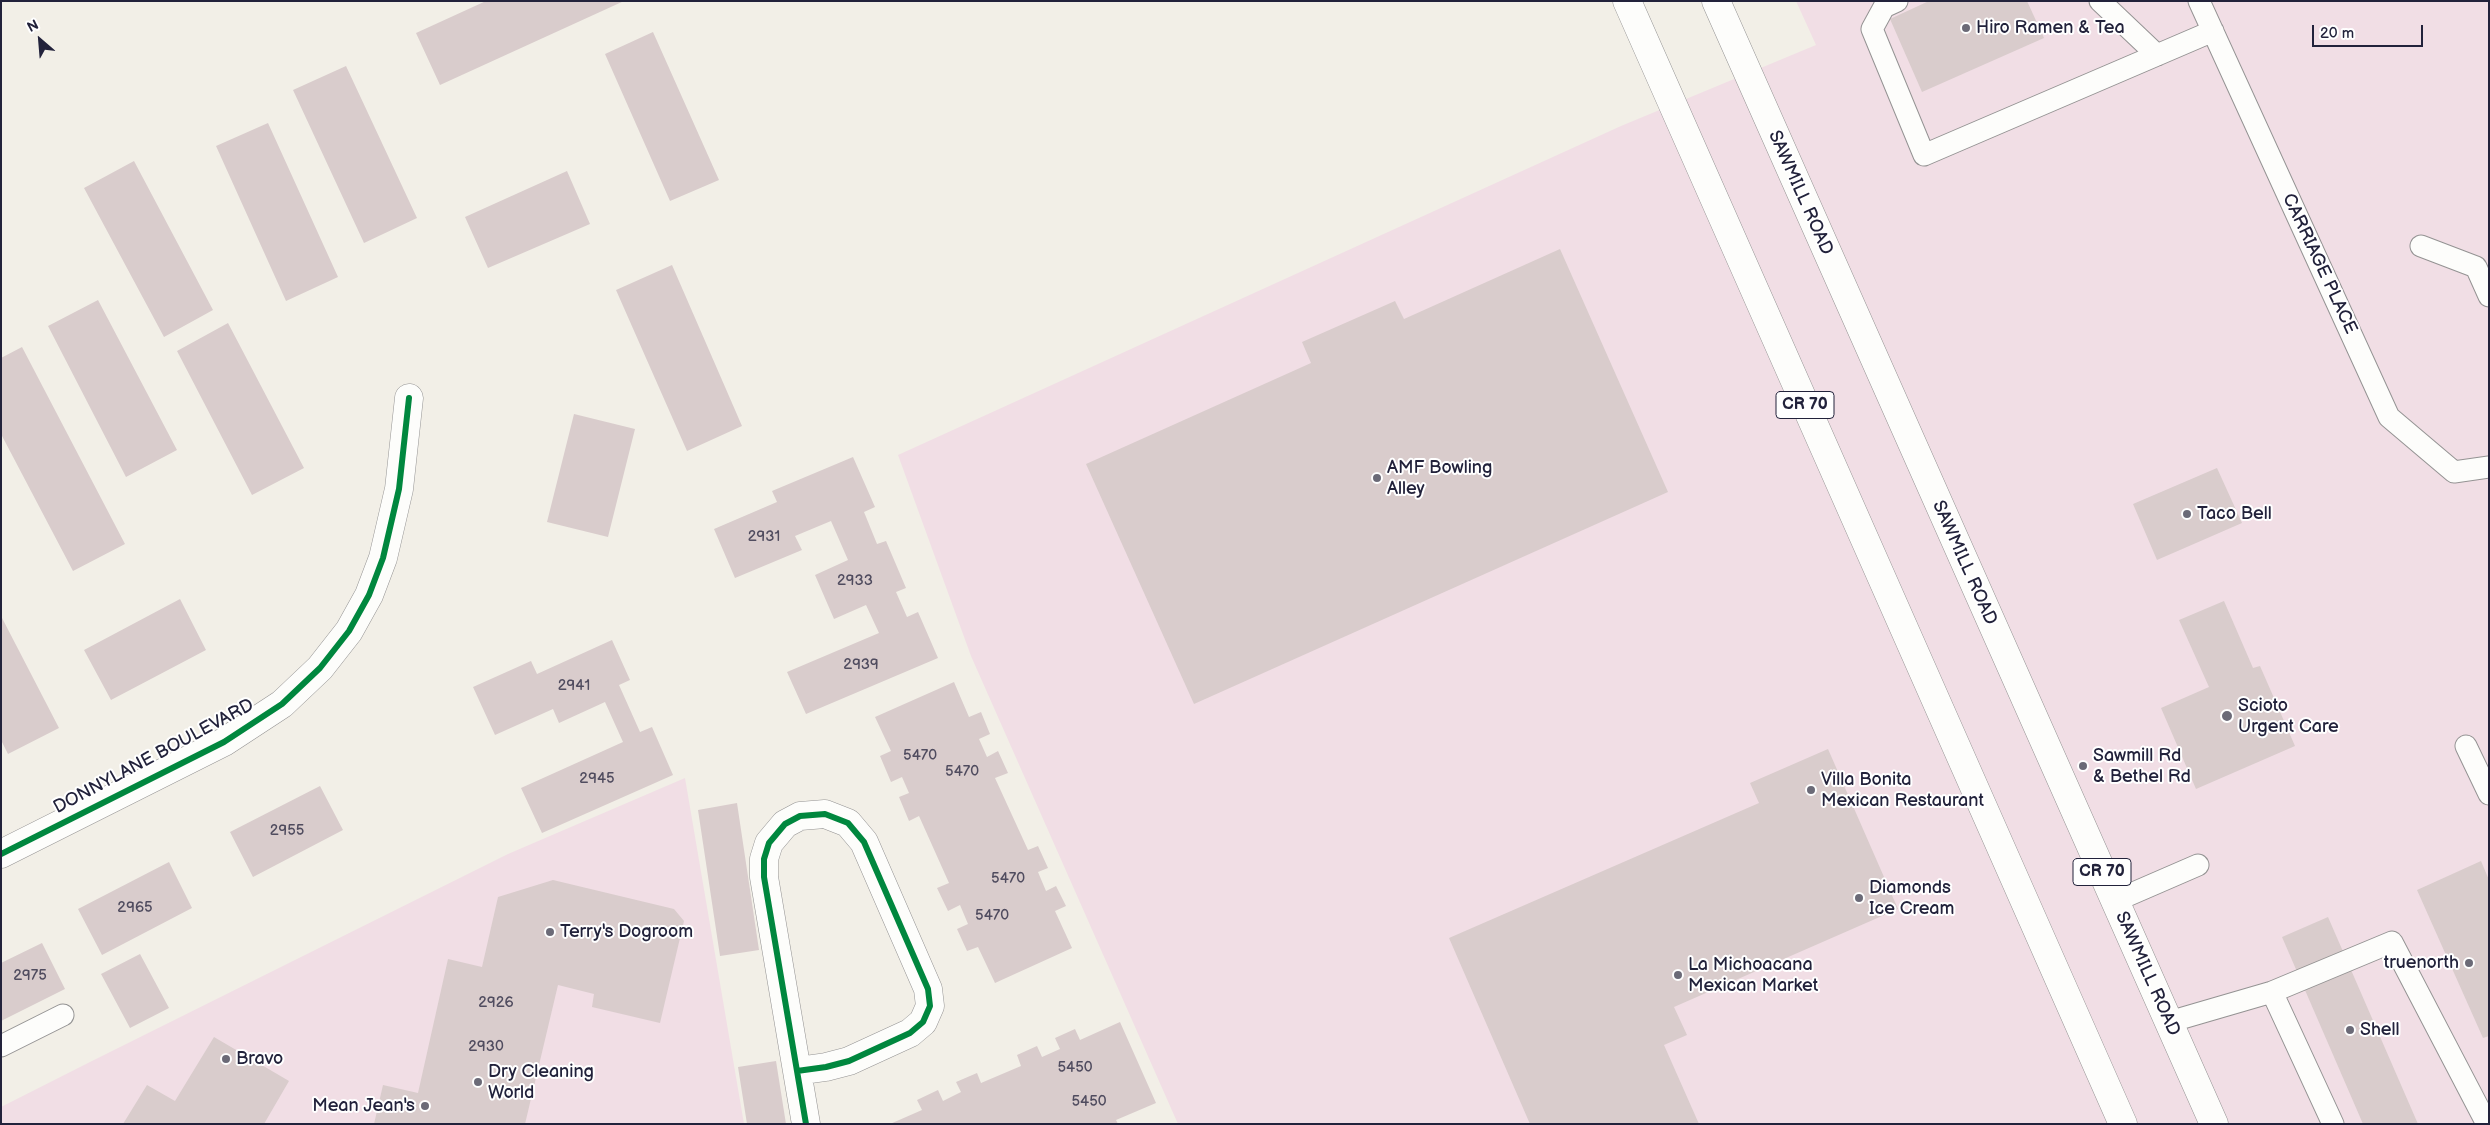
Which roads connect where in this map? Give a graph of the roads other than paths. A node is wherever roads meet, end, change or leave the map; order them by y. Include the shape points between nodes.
1 (1627, 1) edge
2 (1716, 1) edge
3 (1897, 1) edge
4 (2100, 1) edge
5 (2199, 1) edge
6 (2212, 31) junction
7 (2158, 55) junction
8 (2421, 246) dead end
9 (2489, 296) edge
10 (409, 398) dead end
11 (2489, 467) edge
12 (2466, 746) dead end
13 (2489, 794) edge
14 (1, 854) edge
15 (2198, 864) dead end
16 (2115, 901) junction
17 (2272, 992) junction
18 (63, 1015) dead end
19 (2169, 1022) junction
20 (1, 1046) edge
21 (797, 1071) junction
22 (806, 1124) edge
23 (2123, 1124) edge
24 (2214, 1124) edge
25 (2333, 1124) edge
26 (2487, 1124) edge

1 - 23 main road, CR 70
2 - 16 main road, SAWMILL ROAD / CR 70
3 - 7 lane via 1884,7 1872,29 1924,155
4 - 7 lane
5 - 6 lane, CARRIAGE PLACE
6 - 7 lane
6 - 11 lane, CARRIAGE PLACE via 2389,417 2454,472
8 - 9 lane via 2476,267
10 - 14 main road, DONNYLANE BOULEVARD via 399,489 383,558 369,595 349,631 320,668 289,698 244,730
12 - 13 lane
15 - 16 lane
16 - 19 main road, SAWMILL ROAD / CR 70
17 - 19 lane
17 - 25 lane
17 - 26 lane via 2392,942
18 - 20 lane
19 - 24 main road, SAWMILL ROAD / CR 70
21 - 21 main road via 764,877 764,859 769,843 785,824 800,816 825,814 848,823 864,842 926,984 930,1006 923,1022 910,1033 841,1063
21 - 22 main road

